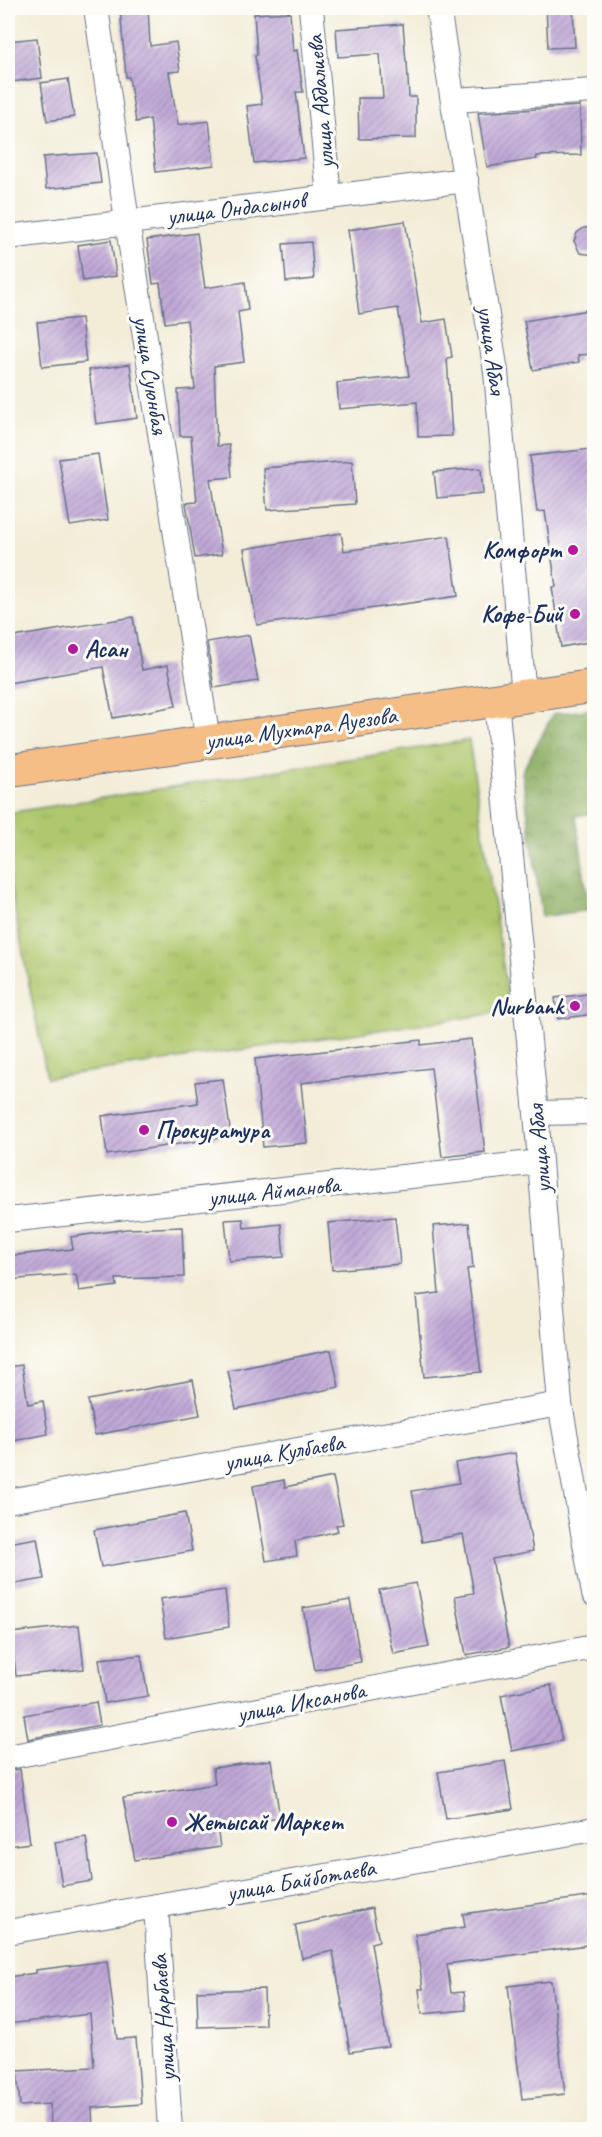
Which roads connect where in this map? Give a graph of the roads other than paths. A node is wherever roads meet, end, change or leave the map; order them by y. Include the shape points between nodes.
1 (96, 8) edge
2 (311, 8) edge
3 (438, 8) edge
4 (594, 91) edge
5 (454, 100) junction
6 (466, 180) junction
7 (329, 197) junction
8 (127, 221) junction
9 (8, 237) edge
10 (594, 686) edge
11 (510, 698) junction
12 (208, 741) junction
13 (8, 771) edge
14 (594, 1112) edge
15 (536, 1113) junction
16 (540, 1162) junction
17 (8, 1220) edge
18 (560, 1404) junction
19 (8, 1501) edge
20 (594, 1594) edge
21 (594, 1647) edge
22 (8, 1757) edge
23 (594, 1829) edge
24 (156, 1906) junction
25 (8, 1932) edge
26 (170, 2130) edge

1 - 8 street, улица Суюнбая
2 - 7 street, улица Абдалиева
3 - 5 street, улица Абая
4 - 5 street
5 - 6 street, улица Абая
6 - 7 street, улица Ондасынов
6 - 11 street, улица Абая via 496,372
7 - 8 street, улица Ондасынов
8 - 9 street, улица Ондасынов
8 - 12 street, улица Суюнбая
10 - 11 main road, улица Мухтара Ауезова
11 - 12 main road, улица Мухтара Ауезова
11 - 15 street, улица Абая
12 - 13 main road, улица Мухтара Ауезова
14 - 15 street
15 - 16 street, улица Абая
16 - 17 street, улица Айманова
16 - 18 street, улица Абая
18 - 19 street, улица Кулбаева
18 - 20 street, улица Абая
21 - 22 street, улица Иксанова
23 - 24 street, улица Байботаева
24 - 25 street, улица Байботаева
24 - 26 street, улица Нарбаева

